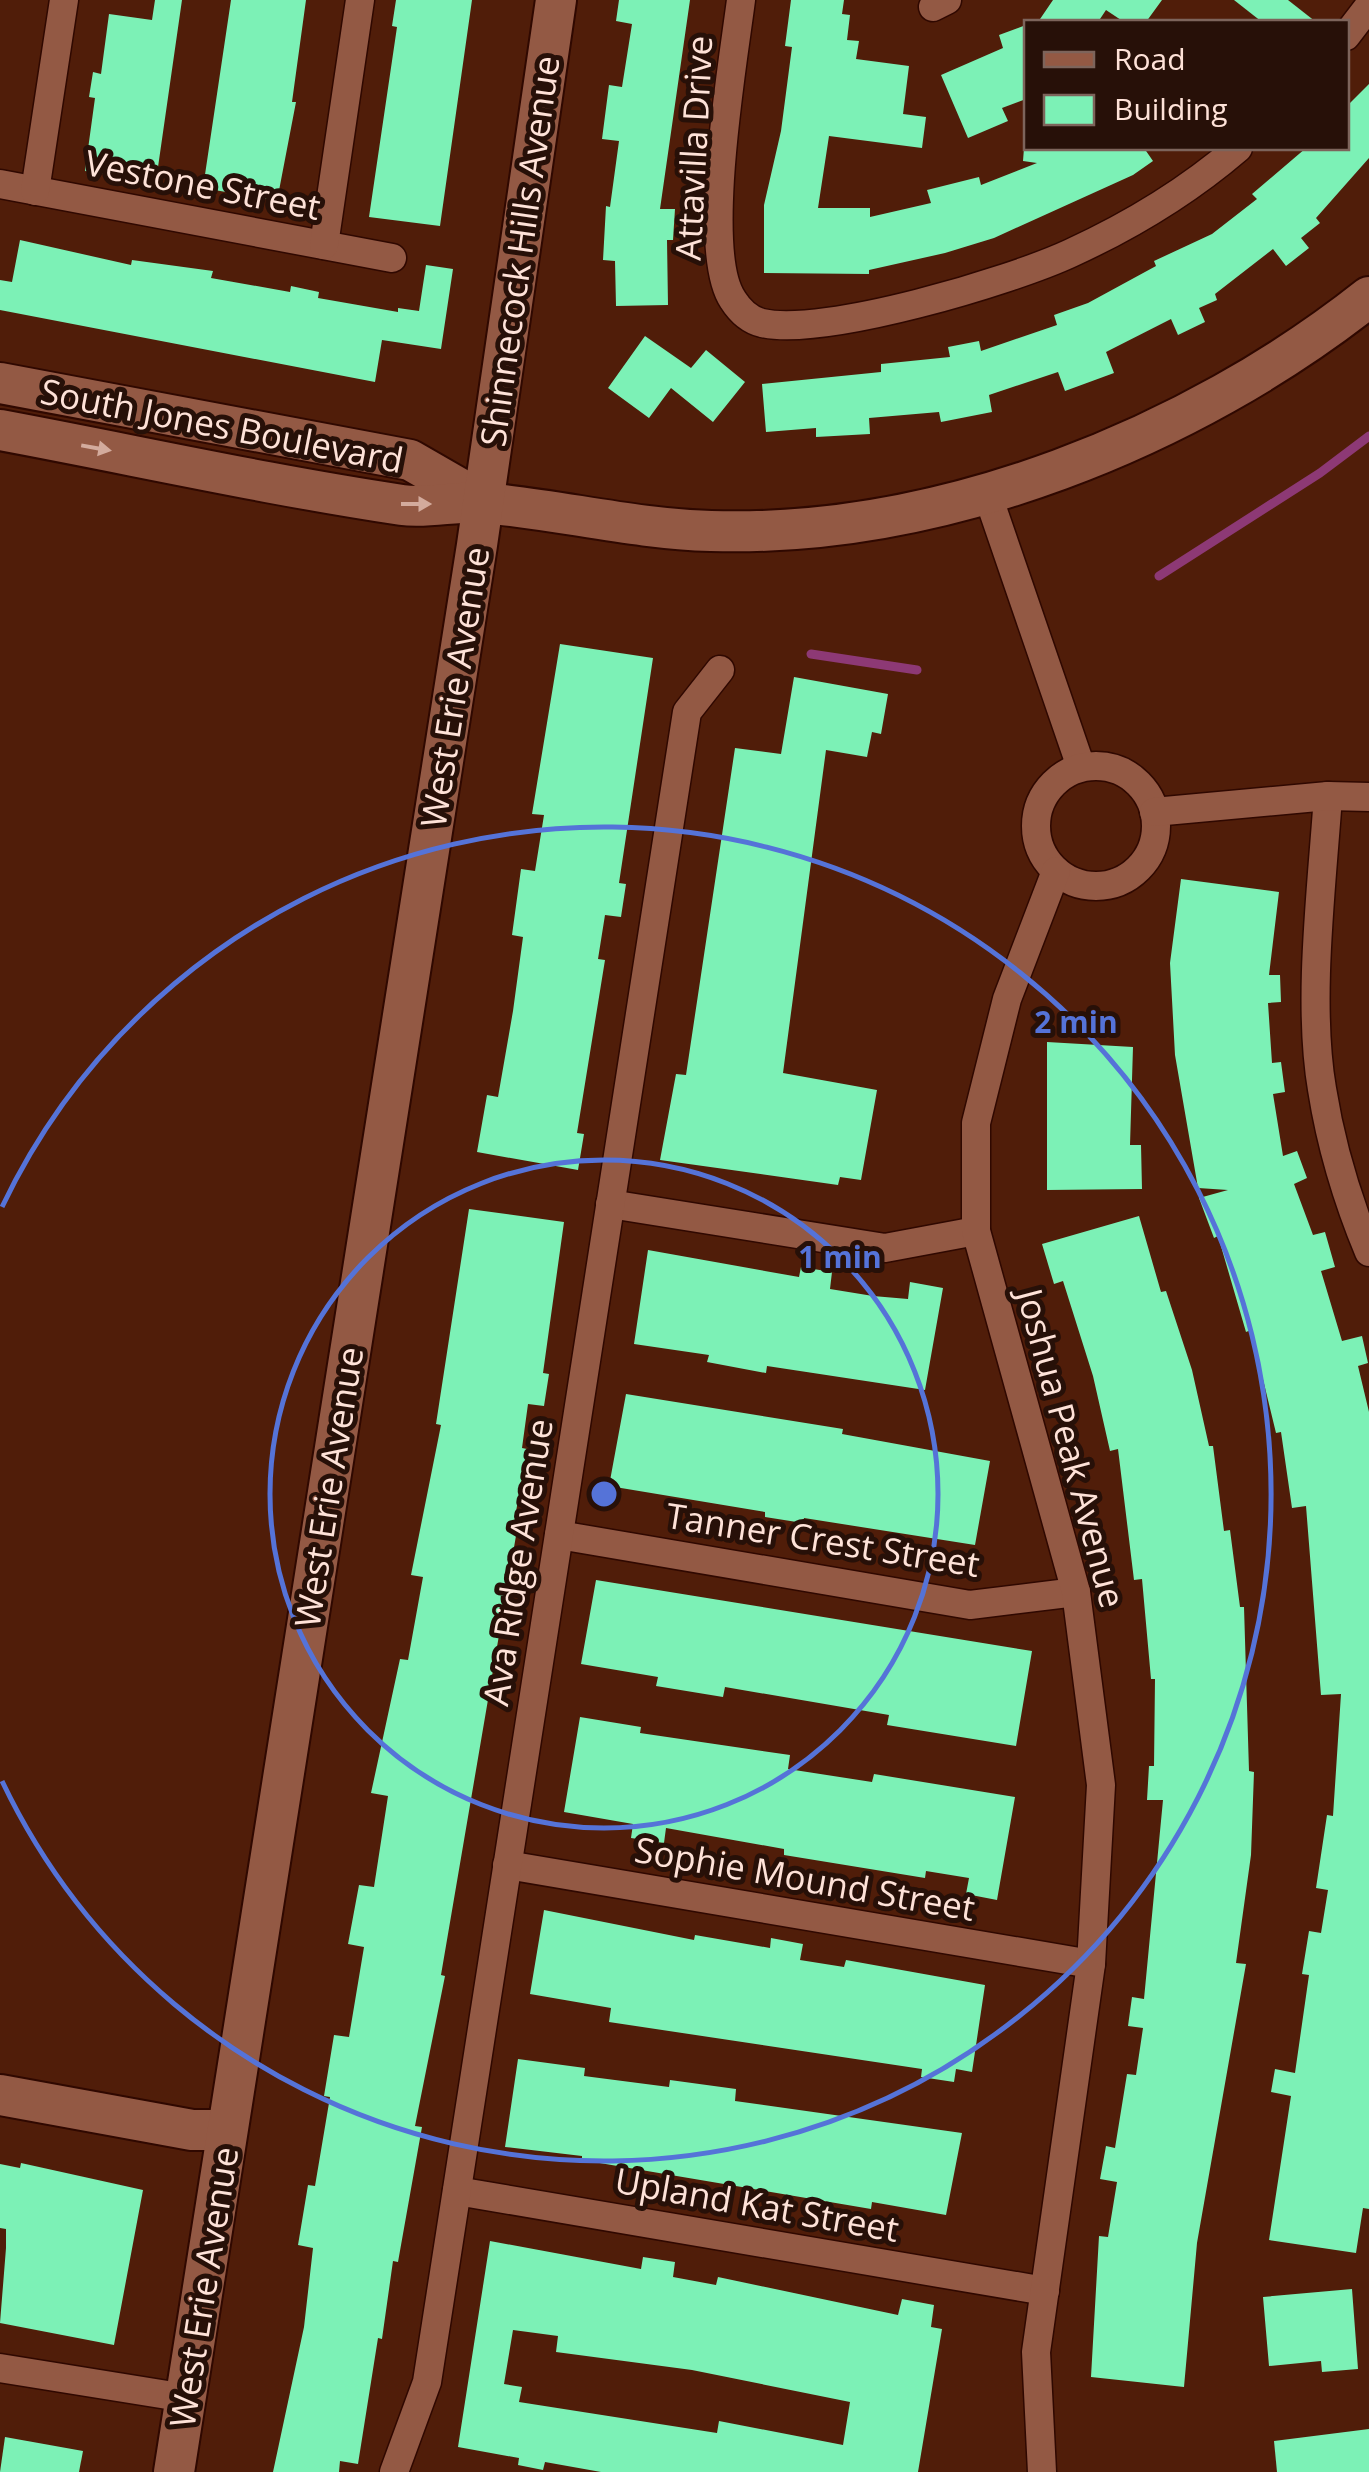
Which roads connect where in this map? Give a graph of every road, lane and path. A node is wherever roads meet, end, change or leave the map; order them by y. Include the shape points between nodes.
1 (64, 0) edge
2 (360, 0) edge
3 (556, 0) edge
4 (741, 0) edge
5 (1369, 6) edge
6 (1349, 32) edge
7 (1235, 150) edge
8 (0, 184) edge
9 (35, 191) junction
10 (324, 245) junction
11 (392, 258) dead end
12 (1369, 296) edge
13 (0, 382) edge
14 (0, 430) edge
15 (986, 493) junction
16 (483, 502) junction
17 (720, 670) dead end
18 (1081, 767) junction
19 (1328, 796) junction
20 (1369, 798) edge
21 (1154, 812) junction
22 (1056, 872) junction
23 (610, 1204) junction
24 (976, 1231) junction
25 (1369, 1252) edge
26 (559, 1536) junction
27 (1076, 1592) junction
28 (507, 1866) junction
29 (1090, 1964) junction
30 (0, 2096) edge
31 (228, 2130) junction
32 (457, 2191) junction
33 (1045, 2291) junction
34 (0, 2368) edge
35 (186, 2398) junction
36 (174, 2472) edge
37 (394, 2472) edge
38 (1042, 2472) edge

1 - 9 street
2 - 10 street
3 - 16 street, Shinnecock Hills Avenue
4 - 7 street, Attavilla Drive via 719,264 732,298 759,322 783,325 943,297 1072,253 1178,193
5 - 6 street
8 - 9 street, Vestone Street
9 - 10 street, Vestone Street
10 - 11 street, Vestone Street
12 - 15 street via 1230,394 1166,428
13 - 16 street, South Jones Boulevard via 410,460
14 -> 16 street, South Jones Boulevard via 408,506
15 - 16 street via 853,520 726,531
15 - 18 street
16 - 31 street, West Erie Avenue
17 - 23 street, Ava Ridge Avenue via 687,712
18 - 21 street via 1128,775
18 - 22 street via 1053,783 1037,811 1038,844
19 - 20 street
19 - 21 street
19 - 25 street via 1318,954 1321,1086 1342,1187
21 - 22 street via 1154,840 1131,875 1102,886
22 - 24 street, Joshua Peak Avenue via 1007,999 976,1123
23 - 24 street via 885,1248
23 - 26 street, Ava Ridge Avenue
24 - 27 street, Joshua Peak Avenue
26 - 27 street, Tanner Crest Street via 970,1605
26 - 28 street, Ava Ridge Avenue
27 - 29 street, Joshua Peak Avenue via 1101,1785
28 - 29 street, Sophie Mound Street
28 - 32 street, Ava Ridge Avenue
29 - 33 street, Joshua Peak Avenue
30 - 31 street via 192,2130
31 - 35 street, West Erie Avenue
32 - 33 street, Upland Kat Street
32 - 37 street, Ava Ridge Avenue via 428,2382
33 - 38 street, Joshua Peak Avenue via 1036,2352
34 - 35 street
35 - 36 street, West Erie Avenue

